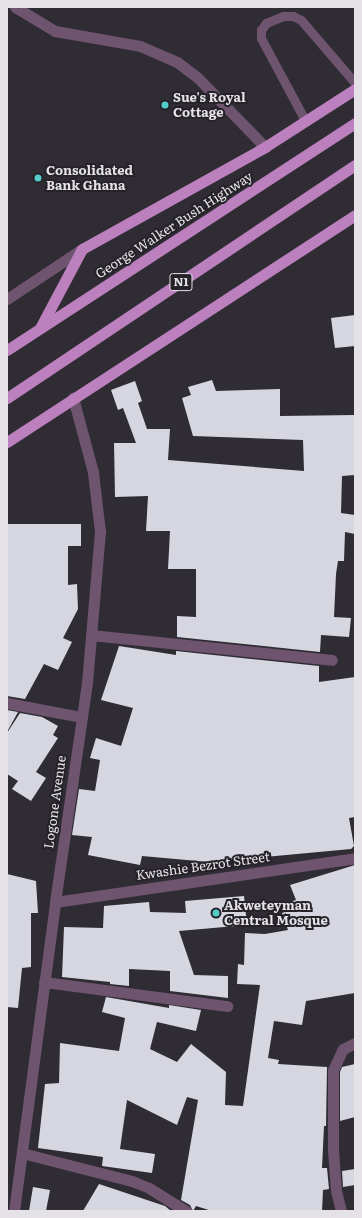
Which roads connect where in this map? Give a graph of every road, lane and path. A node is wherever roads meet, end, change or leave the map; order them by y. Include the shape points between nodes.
1 (15, 7) edge
2 (40, 7) edge
3 (37, 18) junction
4 (355, 83) edge
5 (355, 89) edge
6 (306, 122) junction
7 (355, 123) edge
8 (265, 147) junction
9 (355, 165) edge
10 (355, 215) edge
11 (82, 249) junction
12 (7, 299) edge
13 (40, 328) junction
14 (7, 350) edge
15 (7, 398) edge
16 (73, 398) junction
17 (7, 442) edge
18 (91, 635) junction
19 (332, 660) dead end
20 (7, 704) edge
21 (81, 717) junction
22 (355, 858) edge
23 (54, 902) junction
24 (44, 982) junction
25 (227, 1006) dead end
26 (355, 1043) edge
27 (22, 1153) junction
28 (14, 1211) edge
29 (186, 1211) edge
30 (341, 1211) edge

1 - 3 street
2 - 3 street
3 - 8 street via 54,31 140,46 177,62 198,78
4 - 6 lane via 301,20 293,16 283,16 266,23 261,30 261,38
5 - 6 highway
6 - 8 highway
7 - 13 highway, George Walker Bush Highway
8 - 11 highway
9 - 15 highway, N1
10 - 16 highway
11 - 12 street
11 - 13 highway
13 - 14 highway, George Walker Bush Highway
16 - 17 highway
16 - 18 street, Logone Avenue via 93,472 100,532
18 - 19 street
18 - 21 street, Logone Avenue
20 - 21 street
21 - 23 street, Logone Avenue
22 - 23 street, Kwashie Bezrot Street
23 - 24 street, Logone Avenue
24 - 25 street
24 - 27 street, Logone Avenue
26 - 30 street via 342,1049 333,1070 333,1150 336,1191
27 - 28 street, Logone Avenue
27 - 29 street via 132,1181 150,1188

